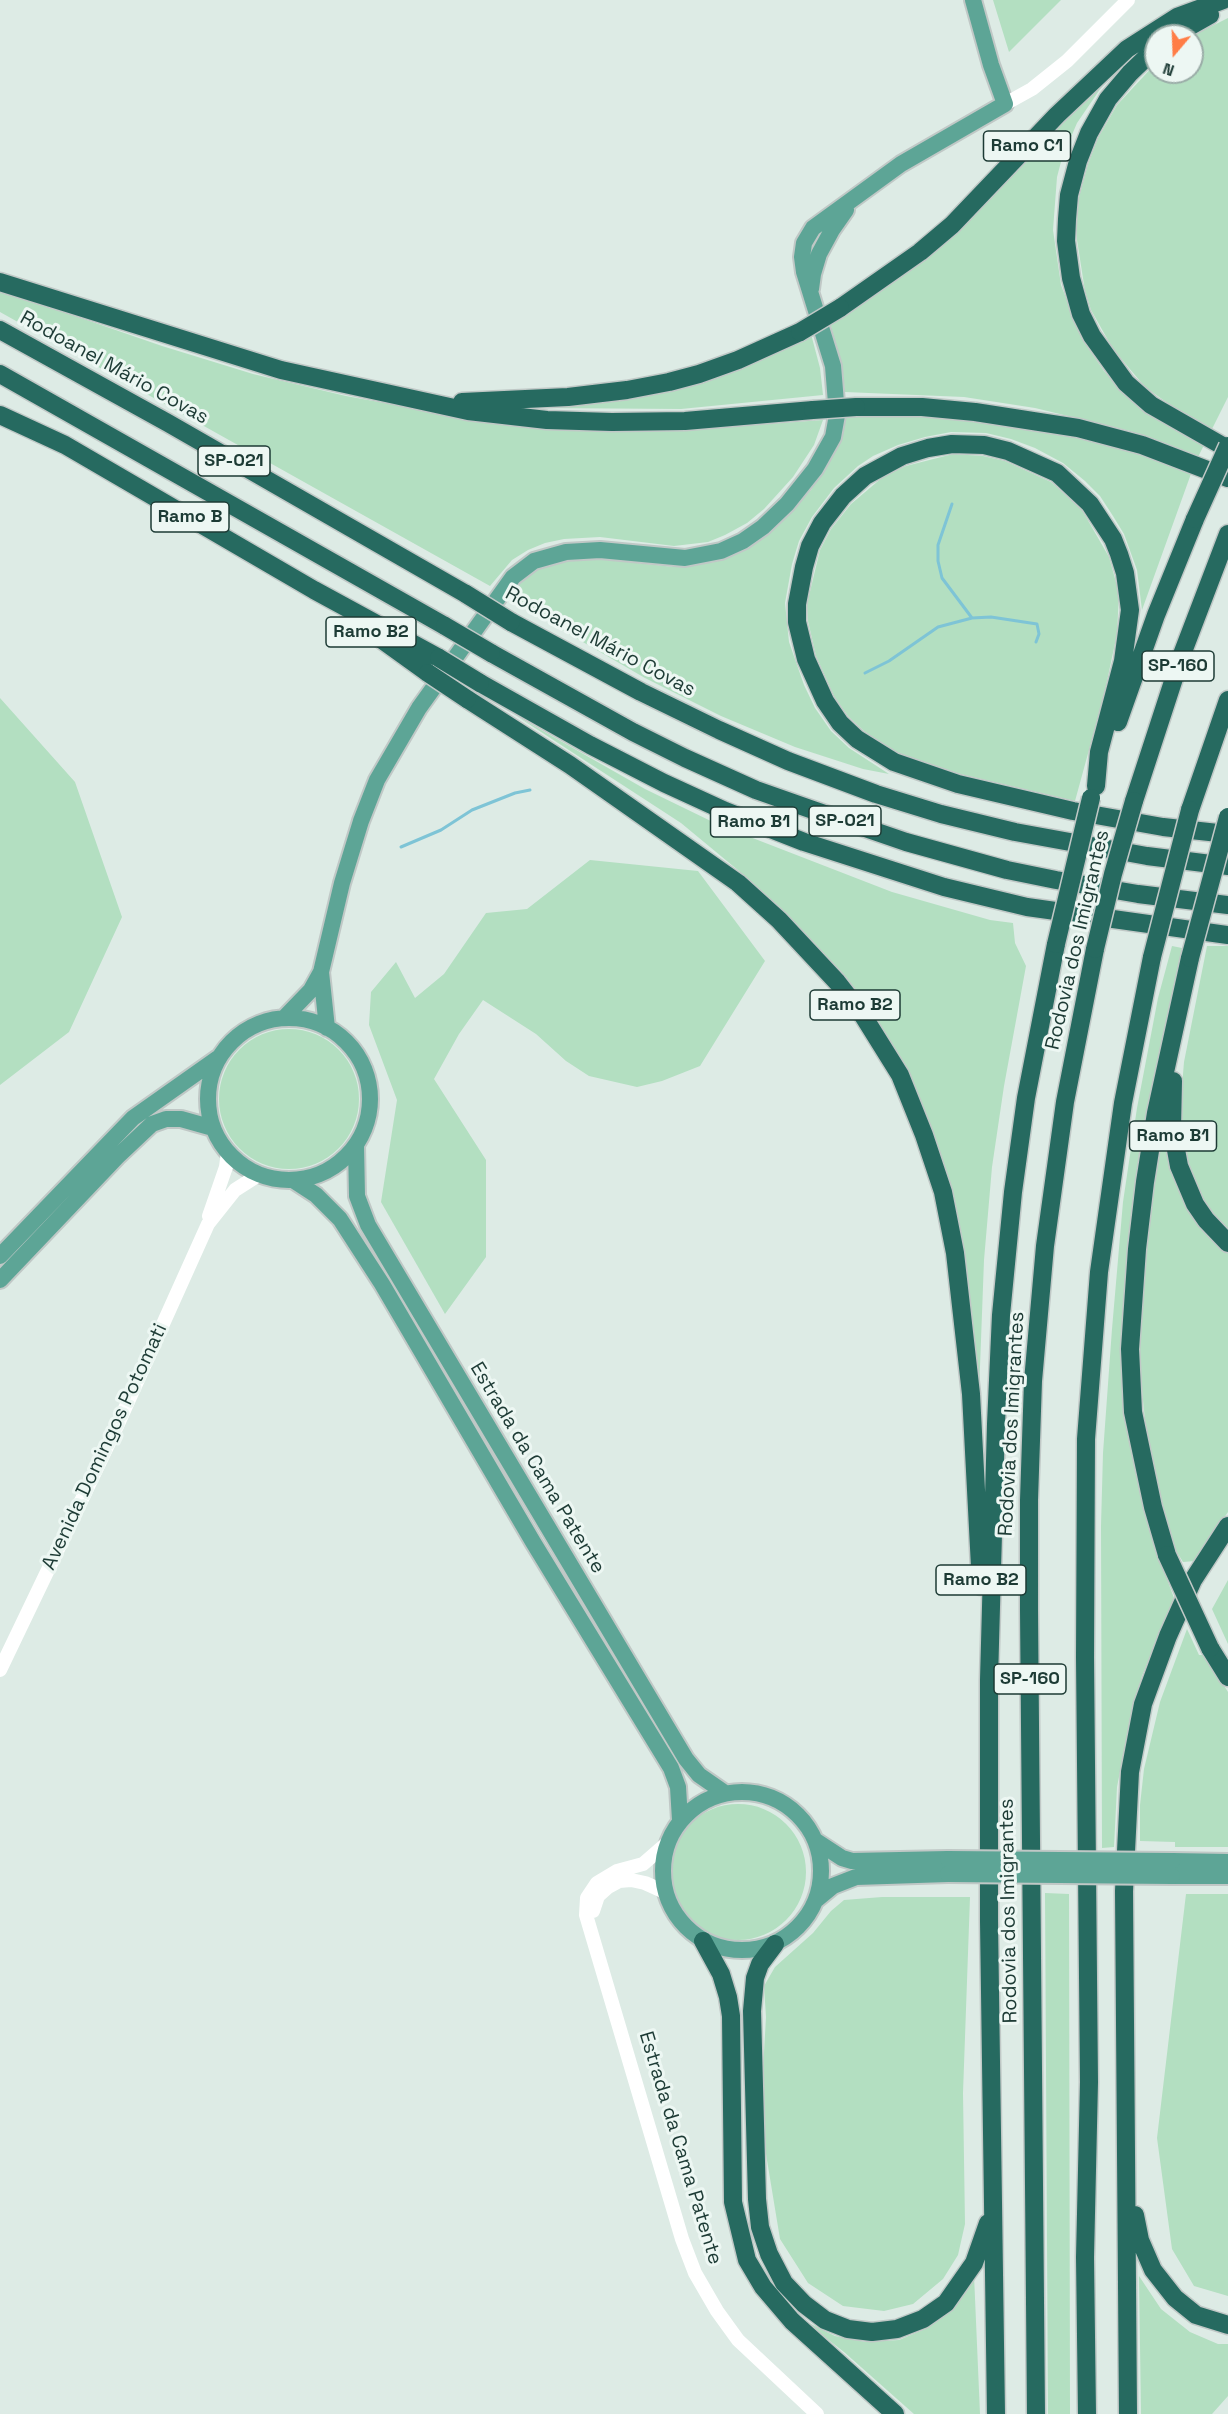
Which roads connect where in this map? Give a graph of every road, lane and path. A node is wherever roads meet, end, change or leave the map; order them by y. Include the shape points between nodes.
1 (973, 0) edge
2 (1128, 0) edge
3 (1223, 0) edge
4 (1228, 7) edge
5 (1192, 24) edge
6 (1144, 60) edge
7 (1005, 104) junction
8 (855, 199) junction
9 (807, 235) junction
10 (817, 260) junction
11 (0, 282) edge
12 (812, 296) junction
13 (0, 330) edge
14 (0, 374) edge
15 (436, 404) junction
16 (0, 415) edge
17 (1228, 448) edge
18 (1228, 478) edge
19 (1228, 534) edge
20 (314, 590) junction
21 (1228, 700) edge
22 (1094, 792) junction
23 (1228, 817) edge
24 (1228, 834) edge
25 (1228, 866) edge
26 (1228, 905) edge
27 (1228, 935) edge
28 (321, 972) junction
29 (1179, 1013) junction
30 (284, 1018) junction
31 (327, 1028) junction
32 (219, 1057) junction
33 (213, 1128) junction
34 (356, 1145) junction
35 (228, 1152) junction
36 (260, 1174) junction
37 (293, 1179) junction
38 (208, 1224) junction
39 (1228, 1243) edge
40 (0, 1256) edge
41 (0, 1280) edge
42 (1228, 1526) edge
43 (0, 1670) edge
44 (1228, 1677) edge
45 (989, 1680) junction
46 (725, 1793) junction
47 (680, 1820) junction
48 (816, 1841) junction
49 (666, 1844) junction
50 (1228, 1862) edge
51 (948, 1867) junction
52 (1172, 1868) junction
53 (1228, 1876) edge
54 (664, 1892) junction
55 (816, 1900) junction
56 (590, 1925) junction
57 (703, 1941) junction
58 (775, 1944) junction
59 (1127, 2174) junction
60 (994, 2201) junction
61 (1228, 2325) edge
62 (817, 2414) edge
63 (895, 2414) edge
64 (996, 2414) edge
65 (1036, 2414) edge
66 (1087, 2414) edge
67 (1128, 2414) edge

1 - 7 main road
2 - 7 street via 1067,61
3 - 15 highway, Ramo C1, bridge via 1177,16 1127,49 1057,114 952,225 920,252 800,332 719,367 669,382 568,397
4 - 5 highway
6 - 17 highway via 1108,99 1085,142 1069,195 1066,241 1071,278 1092,336 1126,383 1151,405
7 - 8 main road via 901,164
8 - 9 main road
8 - 10 main road via 832,230
9 - 10 main road via 814,243
9 - 12 main road via 802,258
10 - 12 main road
11 - 15 highway via 281,370
12 - 28 main road via 833,366 837,414 829,445 804,485 763,527 721,551 685,558 600,550 566,552 534,561 513,577 414,716 377,780 342,883
13 - 25 highway, Rodoanel Mário Covas / SP-021, bridge via 511,622 641,692 788,761 876,794 1015,832
14 - 26 highway, SP-021, bridge via 664,748 756,790 906,842 1007,870 1138,894
15 - 18 highway, bridge via 548,420 612,422 685,421 856,407 943,409 1078,428 1142,445
16 - 20 highway, Ramo B via 65,445
17 - 22 highway, bridge via 1156,615
19 - 65 highway, Rodovia dos Imigrantes / SP-160, bridge via 1181,657 1113,874 1065,1102 1045,1246 1033,1381 1029,1500
20 - 27 highway, Ramo B1, bridge via 664,783 815,846 944,887 1028,907
20 - 45 highway, Ramo B2, bridge via 428,673 570,765 738,883 837,982 900,1075 943,1192 955,1253 971,1394
21 - 66 highway, SP-160, bridge via 1190,810 1152,957 1123,1103 1099,1272 1086,1439
22 - 24 highway via 1099,752 1123,661 1130,610 1119,554 1090,504 1057,473 984,445 928,448 902,456 865,476 822,523 810,546 797,604 806,659 840,723 857,739 894,762 957,784 1073,811
22 - 45 highway, bridge via 1056,944 1026,1098 1013,1192 1001,1315
23 - 29 highway, bridge
28 - 30 main road
28 - 31 main road
29 - 39 highway, Ramo B1 via 1171,1103 1177,1155 1195,1203
29 - 44 highway, bridge via 1156,1113 1137,1249 1130,1349 1133,1412 1167,1555 1210,1648
30 - 31 main road via 306,1020
30 - 32 main road via 241,1033
31 - 34 main road via 353,1050 368,1080 369,1114
32 - 33 main road via 208,1092
32 - 40 main road via 133,1118
33 - 35 main road
33 - 41 main road via 181,1119 152,1124
34 - 37 main road via 328,1169
34 - 46 main road, Estrada da Cama Patente via 357,1196 368,1225 686,1760 699,1775
35 - 36 main road
35 - 38 street, Avenida Domingos Potomati
36 - 37 main road
36 - 38 street, Avenida Domingos Potomati via 235,1190
37 - 47 main road, Estrada da Cama Patente via 340,1219 382,1284 671,1768 678,1787
38 - 43 street, Avenida Domingos Potomati
42 - 59 highway via 1193,1580 1168,1636 1143,1704 1130,1772 1124,1891
45 - 60 highway
46 - 47 main road via 700,1803
46 - 48 main road via 753,1792 779,1801 801,1817
47 - 49 main road
48 - 51 main road via 852,1861
48 - 55 main road via 822,1870
49 - 54 main road
49 - 56 street, Estrada da Cama Patente via 643,1864 617,1871 597,1883 585,1907
50 - 52 main road
51 - 52 main road, bridge
51 - 55 main road via 856,1878 833,1887
52 - 53 main road
54 - 56 street via 645,1882 619,1881 598,1896
54 - 57 main road via 686,1928
55 - 58 main road via 800,1926
56 - 62 street, Estrada da Cama Patente via 695,2273 738,2340
57 - 58 main road via 727,1949 751,1950
57 - 63 highway via 721,1974 730,2007 733,2202 747,2260 763,2287 792,2321
58 - 60 highway via 760,1964 752,1992 760,2227 784,2283 825,2320 848,2330 897,2329 923,2319 946,2303 974,2263
59 - 61 highway via 1140,2240 1153,2270 1175,2298 1196,2314
59 - 67 highway
60 - 64 highway

